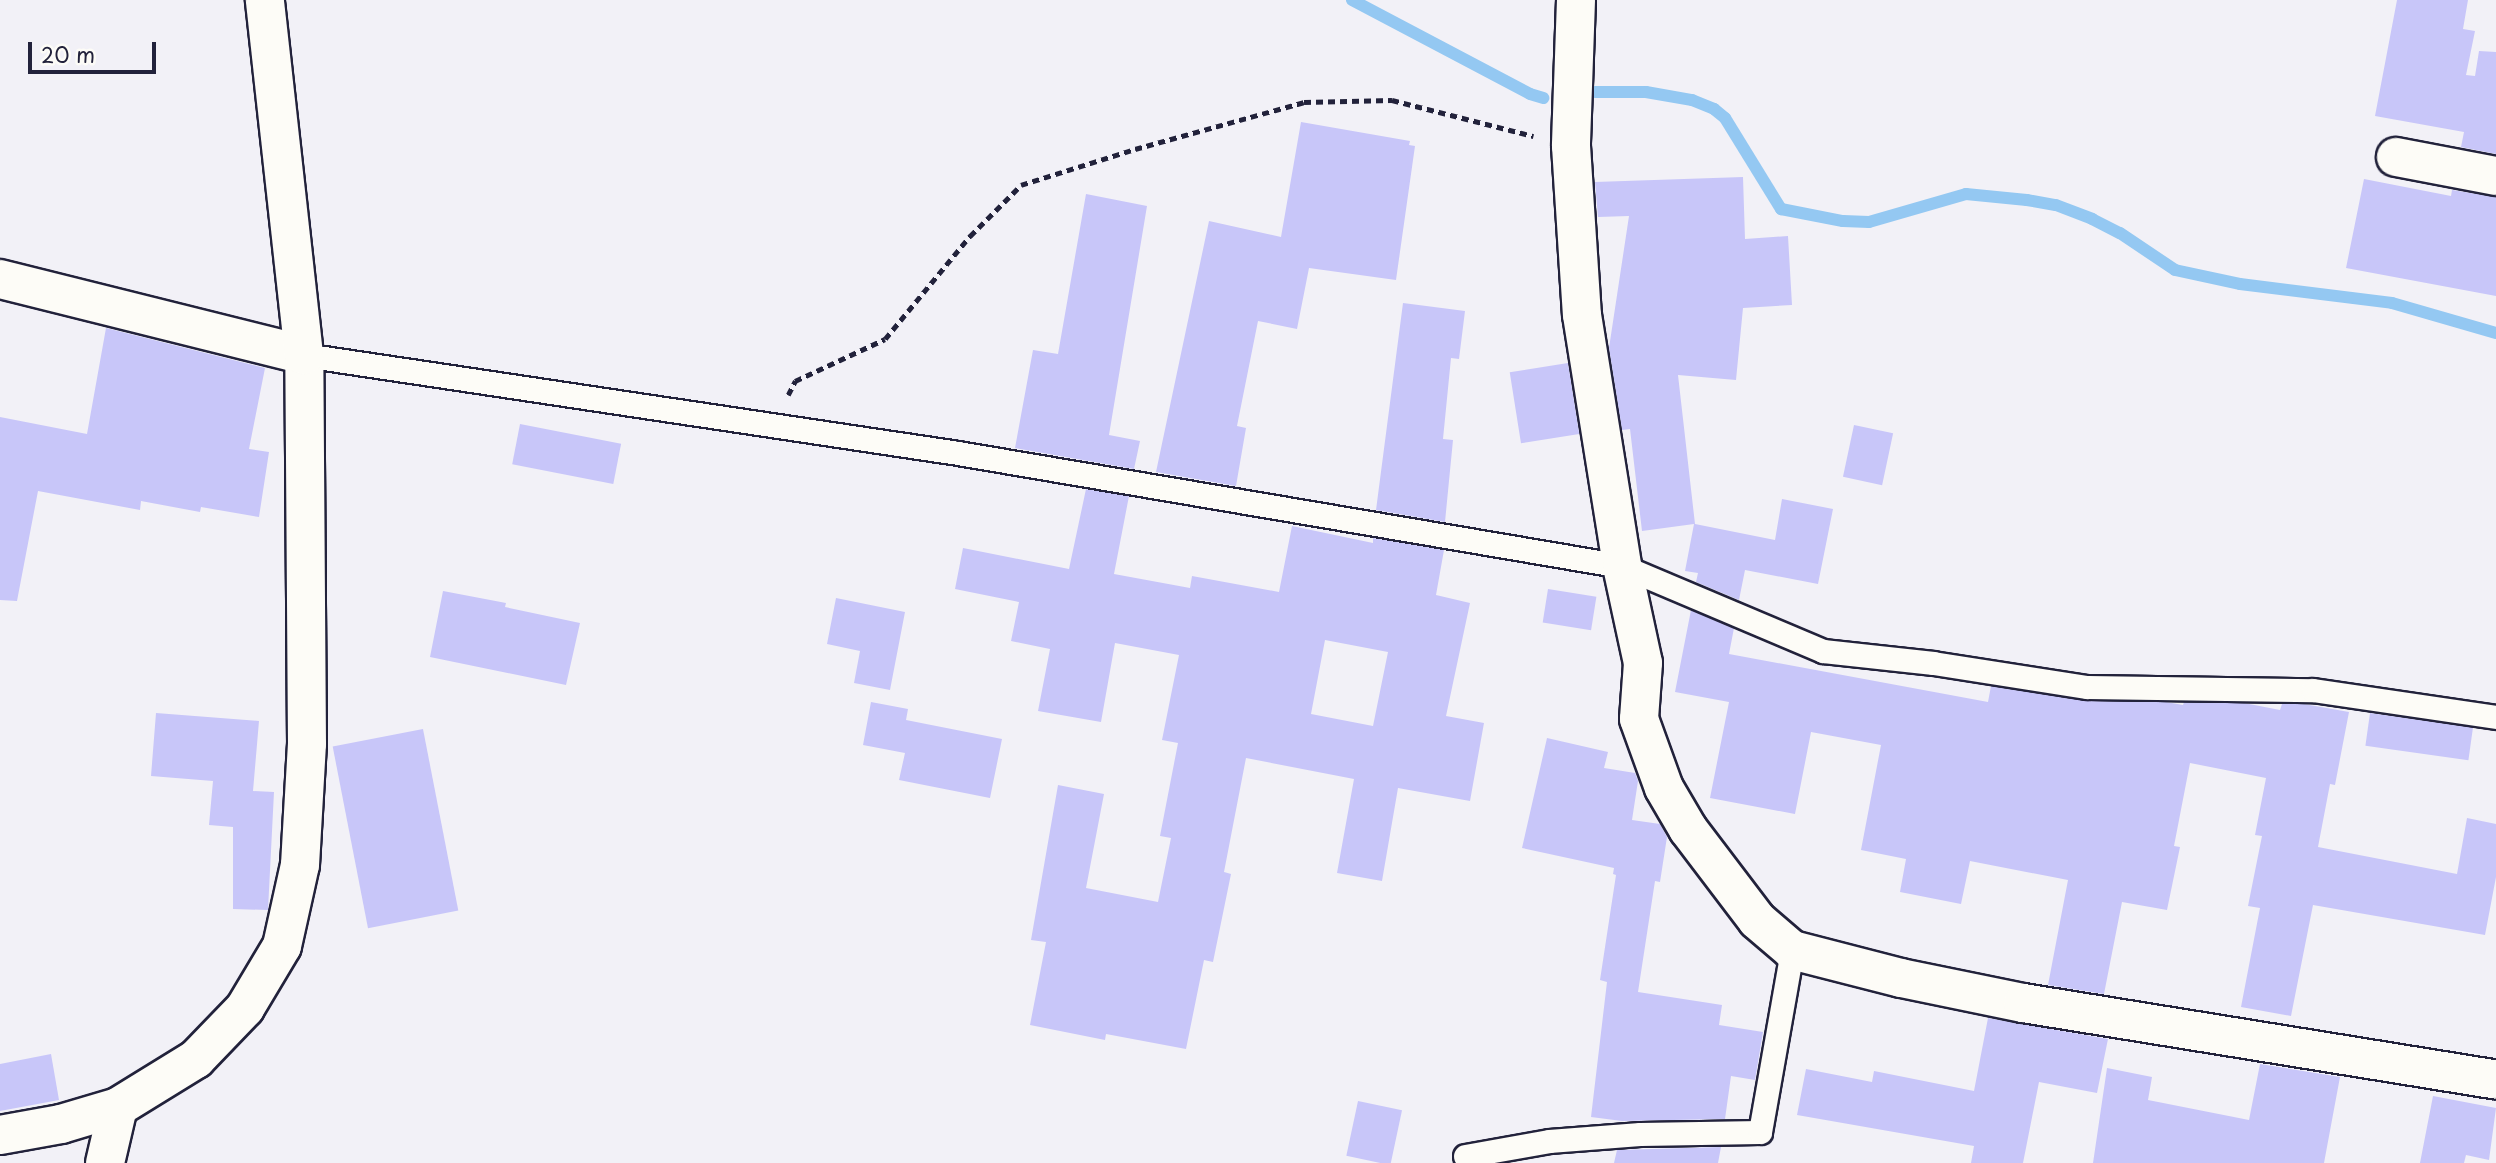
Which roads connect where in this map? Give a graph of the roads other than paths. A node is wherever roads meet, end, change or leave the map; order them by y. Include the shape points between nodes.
1 (265, 0) edge
2 (1576, 0) edge
3 (2396, 157) dead end
4 (2495, 169) edge
5 (0, 278) edge
6 (304, 355) junction
7 (1622, 566) junction
8 (2496, 716) edge
9 (1792, 950) junction
10 (2496, 1080) edge
11 (118, 1107) junction
12 (0, 1135) edge
13 (1465, 1156) dead end
14 (105, 1163) edge

1 - 6 street
2 - 7 street via 1571,146 1582,315
3 - 4 street
5 - 6 street
6 - 7 lane via 958,453
6 - 11 street via 307,744 300,865 282,946 245,1008 196,1059
7 - 8 lane via 1822,651 2087,687 2313,690
7 - 9 street via 1643,663 1639,719 1664,788 1729,887 1765,928
9 - 10 street via 2023,1003
9 - 13 lane via 1760,1132 1549,1141
11 - 12 street
11 - 14 street

